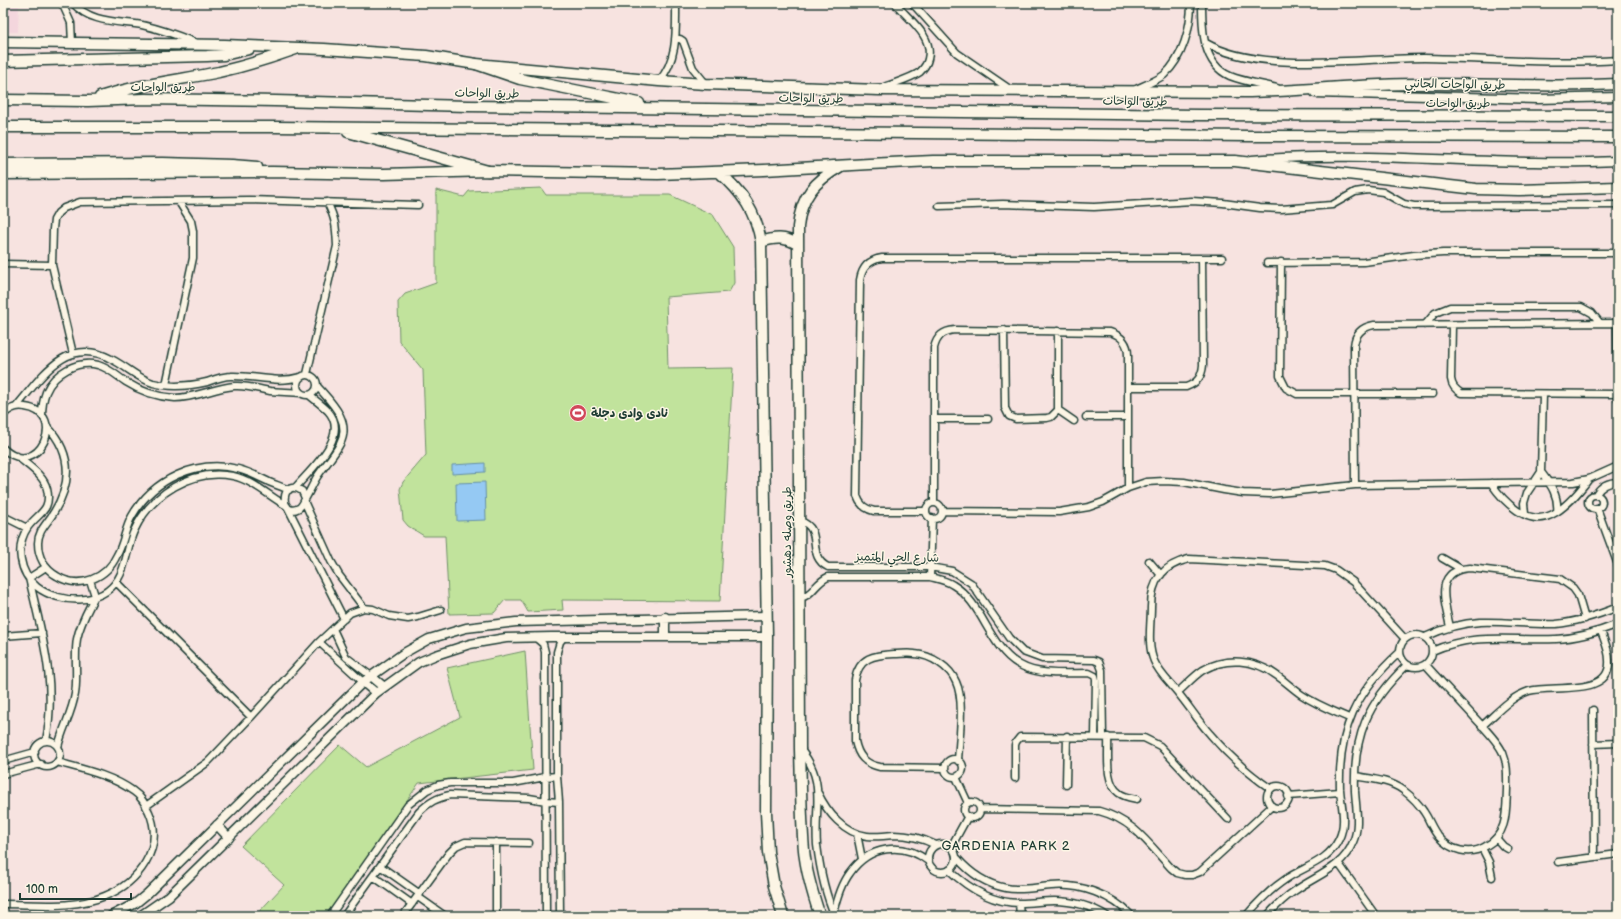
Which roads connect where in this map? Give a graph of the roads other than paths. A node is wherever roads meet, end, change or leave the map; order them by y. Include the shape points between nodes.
1 (62, 3) edge
2 (73, 3) edge
3 (676, 3) edge
4 (895, 3) edge
5 (912, 3) edge
6 (1191, 3) edge
7 (1202, 3) edge
8 (676, 39) junction
9 (3, 42) edge
10 (72, 43) junction
11 (1206, 43) junction
12 (200, 44) junction
13 (260, 46) junction
14 (296, 49) junction
15 (1618, 60) edge
16 (3, 61) edge
17 (476, 64) junction
18 (659, 81) junction
19 (706, 84) junction
20 (1618, 84) edge
21 (879, 90) junction
22 (1011, 90) junction
23 (1133, 91) junction
24 (1291, 92) junction
25 (1618, 97) edge
26 (3, 100) edge
27 (88, 101) junction
28 (662, 108) junction
29 (1618, 116) edge
30 (3, 127) edge
31 (334, 128) junction
32 (1618, 137) edge
33 (1235, 161) junction
34 (1618, 161) edge
35 (3, 164) edge
36 (843, 165) junction
37 (488, 171) junction
38 (272, 172) junction
39 (719, 172) junction
40 (3, 174) edge
41 (1618, 187) edge
42 (179, 202) junction
43 (327, 202) junction
44 (418, 205) dead end
45 (1618, 205) edge
46 (939, 206) dead end
47 (761, 242) junction
48 (797, 244) junction
49 (1618, 254) edge
50 (1202, 258) junction
51 (1222, 258) dead end
52 (1281, 262) junction
53 (1267, 263) dead end
54 (3, 264) edge
55 (52, 264) junction
56 (1617, 323) edge
57 (1452, 324) junction
58 (1600, 324) junction
59 (1425, 325) junction
60 (1004, 330) junction
61 (1058, 331) junction
62 (73, 354) junction
63 (111, 359) junction
64 (107, 368) junction
65 (307, 374) junction
66 (244, 376) junction
67 (300, 377) junction
68 (166, 385) junction
69 (242, 385) junction
70 (318, 386) junction
71 (1128, 387) junction
72 (301, 393) junction
73 (1354, 394) junction
74 (1433, 394) dead end
75 (1543, 394) junction
76 (1618, 394) edge
77 (309, 395) junction
78 (1618, 400) edge
79 (16, 407) junction
80 (6, 408) edge
81 (1058, 410) junction
82 (3, 415) edge
83 (42, 416) junction
84 (1086, 417) dead end
85 (1128, 417) junction
86 (934, 419) junction
87 (988, 419) dead end
88 (1074, 421) dead end
89 (47, 426) junction
90 (4, 450) edge
91 (17, 456) junction
92 (1618, 466) edge
93 (1541, 472) junction
94 (1589, 479) junction
95 (1618, 482) edge
96 (1491, 483) junction
97 (1533, 483) junction
98 (1549, 483) junction
99 (1355, 485) junction
100 (1128, 488) junction
101 (292, 489) junction
102 (1596, 494) junction
103 (305, 500) junction
104 (141, 503) junction
105 (934, 503) junction
106 (286, 506) junction
107 (1597, 508) junction
108 (148, 509) junction
109 (926, 511) junction
110 (942, 511) junction
111 (1557, 512) junction
112 (1525, 514) junction
113 (3, 516) edge
114 (932, 518) junction
115 (800, 521) junction
116 (27, 528) junction
117 (1442, 558) dead end
118 (1149, 561) dead end
119 (1618, 565) edge
120 (46, 567) junction
121 (828, 567) junction
122 (930, 567) junction
123 (1461, 569) junction
124 (1161, 575) junction
125 (828, 577) junction
126 (29, 578) junction
127 (930, 578) junction
128 (90, 580) junction
129 (116, 582) junction
130 (95, 596) junction
131 (800, 598) junction
132 (988, 607) junction
133 (1618, 607) edge
134 (364, 608) junction
135 (441, 610) dead end
136 (979, 615) junction
137 (766, 616) junction
138 (665, 618) junction
139 (344, 619) junction
140 (1585, 619) junction
141 (1618, 624) edge
142 (1450, 627) junction
143 (333, 629) junction
144 (1601, 631) junction
145 (42, 633) junction
146 (3, 636) edge
147 (535, 637) junction
148 (564, 637) junction
149 (665, 637) junction
150 (1425, 637) junction
151 (767, 638) junction
152 (1405, 639) junction
153 (319, 642) junction
154 (1432, 651) junction
155 (1400, 652) junction
156 (1407, 665) junction
157 (1426, 665) junction
158 (371, 676) junction
159 (363, 682) junction
160 (383, 686) junction
161 (1178, 692) junction
162 (376, 693) junction
163 (1099, 708) junction
164 (1593, 710) dead end
165 (251, 718) junction
166 (1349, 718) junction
167 (1482, 726) junction
168 (1067, 736) junction
169 (1095, 737) junction
170 (1106, 737) junction
171 (46, 741) junction
172 (1618, 742) edge
173 (1593, 744) junction
174 (58, 747) junction
175 (800, 749) junction
176 (35, 752) junction
177 (3, 760) edge
178 (958, 761) junction
179 (57, 762) junction
180 (40, 764) junction
181 (945, 768) junction
182 (3, 774) edge
183 (557, 776) junction
184 (956, 776) junction
185 (1354, 776) junction
186 (545, 777) junction
187 (1014, 778) dead end
188 (1066, 785) dead end
189 (1271, 789) junction
190 (818, 792) junction
191 (1340, 792) junction
192 (1288, 796) junction
193 (1137, 799) dead end
194 (546, 801) junction
195 (558, 802) junction
196 (968, 803) junction
197 (146, 806) junction
198 (1272, 806) junction
199 (980, 809) junction
200 (968, 816) junction
201 (1228, 820) dead end
202 (217, 825) junction
203 (857, 834) junction
204 (229, 838) junction
205 (1496, 838) junction
206 (496, 842) junction
207 (529, 843) dead end
208 (936, 845) junction
209 (951, 846) junction
210 (1482, 848) junction
211 (1508, 849) dead end
212 (1618, 854) edge
213 (1594, 857) junction
214 (957, 858) junction
215 (862, 860) junction
216 (928, 861) junction
217 (1558, 862) dead end
218 (1339, 864) junction
219 (380, 866) junction
220 (949, 870) junction
221 (373, 876) junction
222 (1492, 877) dead end
223 (419, 895) junction
224 (1019, 903) junction
225 (3, 904) edge
226 (412, 904) junction
227 (834, 915) edge
228 (111, 916) edge
229 (140, 916) edge
230 (330, 916) edge
231 (344, 916) edge
232 (403, 916) edge
233 (445, 916) edge
234 (496, 916) edge
235 (546, 916) edge
236 (560, 916) edge
237 (783, 916) edge
238 (820, 916) edge
239 (1020, 916) edge
240 (1107, 916) edge
241 (1132, 916) edge
242 (1246, 916) edge
243 (1267, 916) edge
244 (1376, 916) edge

1 - 10 street via 71,23
2 - 12 street via 100,19 142,25
3 - 8 street
4 - 21 street via 924,35 928,46 928,58 920,72
5 - 22 street via 957,53
6 - 23 street via 1187,37 1175,61 1164,74
7 - 11 street
8 - 18 street via 673,58
8 - 19 street via 683,41 694,68
9 - 10 main road
10 - 12 main road
11 - 15 street via 1233,53 1290,61 1422,58 1564,62
11 - 24 street via 1212,61 1219,70 1229,76
12 - 13 main road
13 - 14 main road
13 - 16 main road via 224,55
14 - 17 main road via 426,56
14 - 27 main road via 235,68 124,90
17 - 18 main road
17 - 28 main road via 520,79
18 - 19 main road
19 - 21 main road
20 - 24 main road via 1383,84
21 - 22 main road
22 - 23 main road
23 - 24 main road
24 - 25 street, طريق الواحات الجانبي via 1538,99
26 - 27 main road, طريق الواحات
27 - 28 main road, طريق الواحات via 267,100
28 - 29 main road, طريق الواحات via 1198,115
30 - 31 main road
31 - 32 main road
31 - 37 main road
33 - 34 street via 1282,157
33 - 36 main road via 934,161
33 - 41 main road via 1496,190
35 - 38 main road via 232,165
36 - 39 main road
36 - 48 main road, طريق وصله دهشور via 816,183 805,198 799,214
37 - 38 main road via 384,174
37 - 39 main road via 600,174
38 - 40 main road
39 - 47 main road, طريق وصله دهشور via 737,188 750,207
42 - 43 street
42 - 55 street via 80,202 64,208 54,220
42 - 68 street via 193,231 193,258
43 - 44 street
43 - 65 street via 337,228 338,246
45 - 46 street via 1414,206 1404,204 1383,192 1368,190 1355,192 1332,205 1281,209 1192,201 1094,207 1003,204
47 - 48 main road via 785,238
47 - 137 main road, طريق وصله دهشور
48 - 115 main road, طريق وصله دهشور
49 - 52 street via 1443,254 1364,262
50 - 51 street
50 - 71 street via 1203,365 1199,380 1186,387
50 - 109 street via 882,258 869,262 861,273 860,280 857,496 862,505 870,510
52 - 53 street
52 - 73 street via 1282,382 1286,388 1297,394
54 - 55 street
55 - 62 street
56 - 58 street
56 - 76 street
57 - 58 street
57 - 59 street
57 - 75 street via 1451,379 1456,390 1467,394
58 - 59 street via 1592,313 1581,307 1450,307 1435,313
59 - 73 street via 1374,325 1362,329 1355,340
60 - 61 street
60 - 81 street via 1009,416 1016,419 1047,418 1052,417
60 - 86 street via 955,330 938,337 934,352
61 - 71 street via 1110,332 1122,338 1128,349
61 - 81 street
62 - 63 street via 93,353
62 - 79 street via 49,367
63 - 64 street
63 - 68 street via 139,377
64 - 69 street via 134,387 167,397 186,397
64 - 83 street via 80,365 61,373 46,392
65 - 67 street
65 - 70 street via 316,379
66 - 67 street via 279,380
66 - 68 street via 223,377 191,385
66 - 69 street
67 - 72 street via 297,385
69 - 72 street via 278,392
70 - 77 street via 315,392
70 - 103 street via 340,414 344,434 341,444 323,467
71 - 85 street
72 - 77 street
73 - 74 street
73 - 99 street
75 - 76 street
75 - 93 street
76 - 78 street
77 - 101 street via 328,411 334,426 334,434 328,448
79 - 80 street
79 - 83 street via 28,407
80 - 82 street
81 - 88 street
83 - 89 street
84 - 85 street
85 - 100 street
86 - 87 street
86 - 105 street
89 - 91 street via 47,437 38,451 28,456
89 - 120 street via 63,449 67,473 58,505 39,534 38,552
90 - 91 street
91 - 116 street via 43,480 47,488 46,506 42,514
92 - 94 street
93 - 97 street
93 - 98 street
94 - 98 street
94 - 111 street
95 - 102 street via 1607,483
96 - 97 street
96 - 99 street
96 - 112 street via 1502,498
97 - 98 street
97 - 112 street via 1525,498
98 - 111 street via 1556,496
99 - 100 street via 1270,494 1224,490 1184,482 1146,482
100 - 110 street via 1103,502 1059,512
101 - 103 street via 302,491
101 - 104 street via 237,469 205,467 169,479 155,488
101 - 106 street via 285,494
102 - 107 street via 1602,501
102 - 107 street via 1590,496 1588,502 1591,508
103 - 106 street via 299,508 290,509
103 - 134 street via 334,565
104 - 108 street via 143,508
104 - 128 street via 128,523 113,562 103,573
105 - 109 street
105 - 110 street via 939,505
106 - 108 street via 249,482 233,476 216,474 199,476 176,486
106 - 139 street
107 - 119 street
108 - 129 street via 135,530
109 - 114 street
110 - 114 street via 938,517
111 - 112 street via 1545,518
113 - 116 street
114 - 122 street
115 - 121 street via 812,530 817,558
115 - 131 main road, طريق وصله دهشور
116 - 126 street via 20,549 21,562
117 - 123 street
118 - 124 street
120 - 126 street
120 - 128 street via 53,574 66,580
121 - 122 street, شارع الحي المتميز
121 - 125 street
122 - 127 street
122 - 132 street, شارع الحي المتميز via 952,571 962,576 971,583
123 - 140 street via 1560,579 1578,595
123 - 142 street via 1454,572 1444,586
124 - 152 street via 1171,566 1189,559 1326,566 1353,582
124 - 161 street via 1153,588 1151,598 1151,653 1157,668
125 - 127 street, شارع الحي المتميز
125 - 131 street via 808,596
126 - 130 street via 44,592 64,599 85,599
126 - 145 street
127 - 136 street, شارع الحي المتميز via 947,582 962,592
128 - 130 street
129 - 130 street
129 - 165 street
130 - 174 street via 84,617 77,640 75,694
131 - 175 main road, طريق وصله دهشور
132 - 136 street
132 - 163 street, شارع الحي المتميز via 1015,646 1032,657 1099,662 1102,670
133 - 140 street
134 - 135 street via 408,619
134 - 139 street via 350,613
136 - 163 street, شارع الحي المتميز via 1004,653 1021,666 1041,672 1093,674
137 - 138 street
137 - 151 main road, طريق وصله دهشور
138 - 149 street
138 - 158 street via 516,622 466,628 421,643
139 - 143 street
140 - 142 street via 1557,624 1480,622
141 - 144 street
142 - 150 street
143 - 153 street
143 - 158 street via 346,657
144 - 154 street via 1556,639 1471,639
144 - 167 street via 1610,663 1599,682 1523,693
145 - 146 street
145 - 171 street via 49,676 50,722
147 - 148 street
147 - 160 street via 488,641 453,649 419,662
147 - 186 street via 545,652
148 - 149 street
148 - 183 street via 557,652
149 - 151 street
150 - 152 street via 1417,635
150 - 154 street
151 - 237 main road, طريق وصله دهشور via 768,852
152 - 155 street
153 - 159 street
153 - 165 street
154 - 157 street
155 - 156 street
155 - 166 street via 1370,682
156 - 157 street via 1416,668
156 - 185 street via 1382,692 1363,724
157 - 167 street
158 - 159 street
158 - 160 street
159 - 162 street
159 - 202 street
160 - 162 street
161 - 166 street via 1203,670 1217,664 1232,661 1248,662 1262,667 1316,703
161 - 189 street via 1210,734 1254,778
162 - 204 street
163 - 169 street, شارع الحي المتميز
163 - 170 street, شارع الحي المتميز
164 - 173 street
165 - 197 street via 208,762
166 - 191 street via 1341,755
167 - 205 street via 1499,745 1506,763 1506,818
168 - 169 street
168 - 187 street via 1020,737 1015,745
168 - 188 street
169 - 170 street
170 - 193 street, شارع الحي المتميز via 1111,782 1120,794
170 - 201 street via 1144,738 1160,746
171 - 174 street
171 - 176 street via 40,744
172 - 173 street
173 - 213 street
174 - 179 street via 60,752
175 - 190 street via 814,769
175 - 238 main road, طريق وصله دهشور via 804,851
176 - 177 street
176 - 180 street
178 - 181 street via 949,761
178 - 181 street via 960,701 956,681 950,672 934,660 916,654 878,655 865,661 857,672 856,680 855,741 860,756 873,765 880,766
178 - 184 street via 962,769
179 - 180 street via 51,766
179 - 197 street via 107,777 124,785 142,798
180 - 182 street
181 - 184 street via 951,777
183 - 186 street
183 - 195 street
184 - 196 street
185 - 210 street via 1389,782 1402,790 1424,811 1437,835 1455,849 1466,851
185 - 218 street via 1357,830 1350,848
186 - 194 street
186 - 230 street via 513,783 450,783 427,790 408,805
189 - 192 street via 1282,787
189 - 198 street via 1268,792 1268,800
190 - 203 street via 834,817
190 - 227 street via 818,851 823,880
191 - 192 street
191 - 242 street via 1343,828 1333,849 1313,866 1276,886
192 - 198 street via 1285,805 1279,808
194 - 195 street
194 - 219 street via 450,795 438,798 419,812
194 - 235 street
195 - 236 street
196 - 199 street via 977,804
196 - 200 street via 965,808
197 - 225 street via 153,821 154,838 151,854 144,868 133,880 106,896 91,901
198 - 199 street via 1206,868 1192,875 1185,875 1171,868 1138,832 1110,814 1099,811
199 - 200 street via 977,815
200 - 209 street
202 - 204 street
202 - 228 street via 147,894
203 - 208 street via 876,837 906,835
203 - 215 street
204 - 229 street via 169,896
205 - 210 street
205 - 211 street
206 - 207 street
206 - 223 street via 465,842 456,846
206 - 234 street
208 - 209 street
208 - 216 street via 929,852
209 - 214 street
210 - 222 street via 1489,862
212 - 213 street
213 - 217 street
214 - 220 street
214 - 241 street via 979,878 992,884 1021,889 1054,885 1081,888 1106,897
215 - 216 street via 881,851 901,849 920,855
215 - 227 street via 844,883
216 - 220 street via 932,868 938,871
218 - 243 street via 1296,890
218 - 244 street
219 - 221 street
219 - 223 street
220 - 224 street via 974,890 1004,901
221 - 226 street
221 - 231 street
223 - 226 street
223 - 233 street
224 - 239 street
224 - 240 street via 1068,902 1084,905
226 - 232 street

